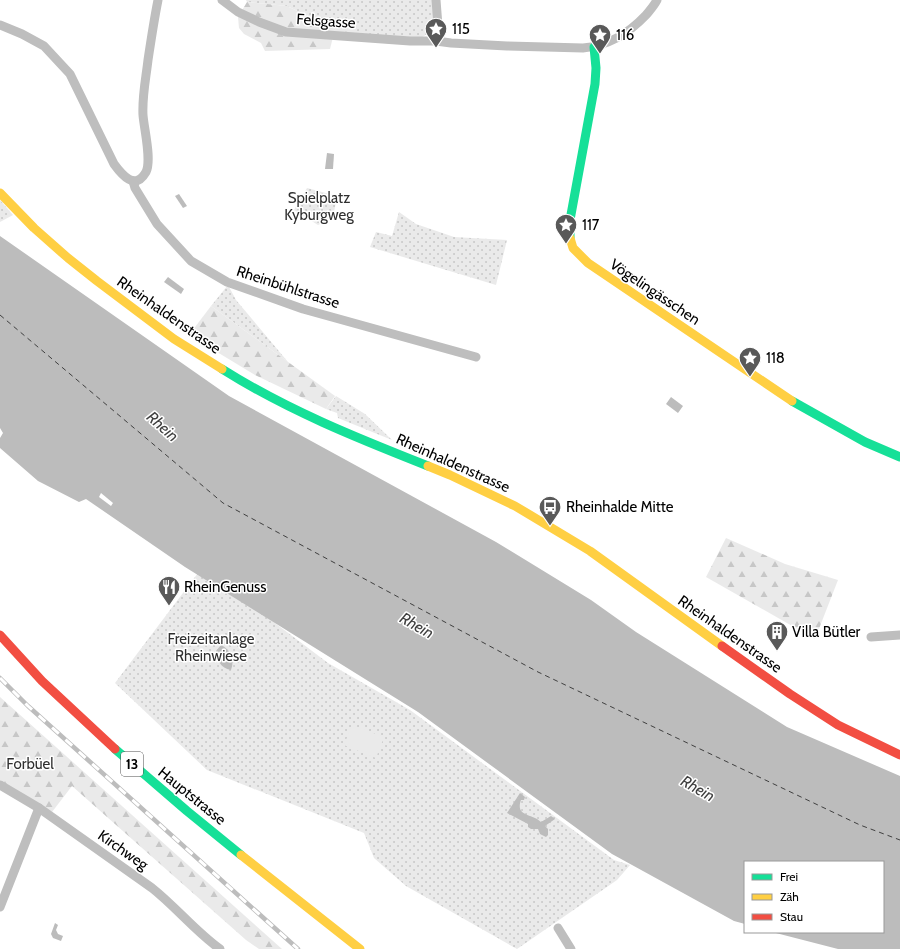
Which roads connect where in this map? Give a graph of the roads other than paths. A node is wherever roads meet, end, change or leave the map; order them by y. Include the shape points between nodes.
1 (158, 0) edge
2 (222, 0) edge
3 (436, 0) edge
4 (657, 0) edge
5 (0, 25) edge
6 (436, 40) junction
7 (594, 47) junction
8 (133, 181) junction
9 (0, 193) edge
10 (476, 357) dead end
11 (900, 457) edge
12 (0, 635) edge
13 (900, 635) edge
14 (871, 637) dead end
15 (900, 755) edge
16 (0, 785) edge
17 (39, 808) junction
18 (0, 907) edge
19 (558, 928) dead end
20 (220, 949) edge
21 (360, 949) edge
22 (571, 949) edge

1 - 8 street via 144,90 143,115 148,165 143,175
2 - 6 street, Felsgasse via 238,12 286,32 410,41
3 - 6 street
4 - 7 street via 635,26 620,37
5 - 8 street, Rheinbühlstrasse via 44,46 70,74 114,164 123,176
6 - 7 street, Felsgasse via 507,46
7 - 11 main road, Vögelingässchen via 595,84 570,220 569,240 575,252 798,405 865,442
8 - 10 street, Rheinbühlstrasse via 157,224 191,261 227,282 303,309
9 - 15 main road, Rheinhaldenstrasse via 34,228 103,286 174,339 230,374 336,429 450,475 515,506 590,551 802,702 838,725
12 - 21 main road, Hauptstrasse / 13 via 48,687 122,756
13 - 14 street
16 - 17 street, Kirchweg
17 - 18 street
17 - 20 street, Kirchweg via 152,888
19 - 22 street

